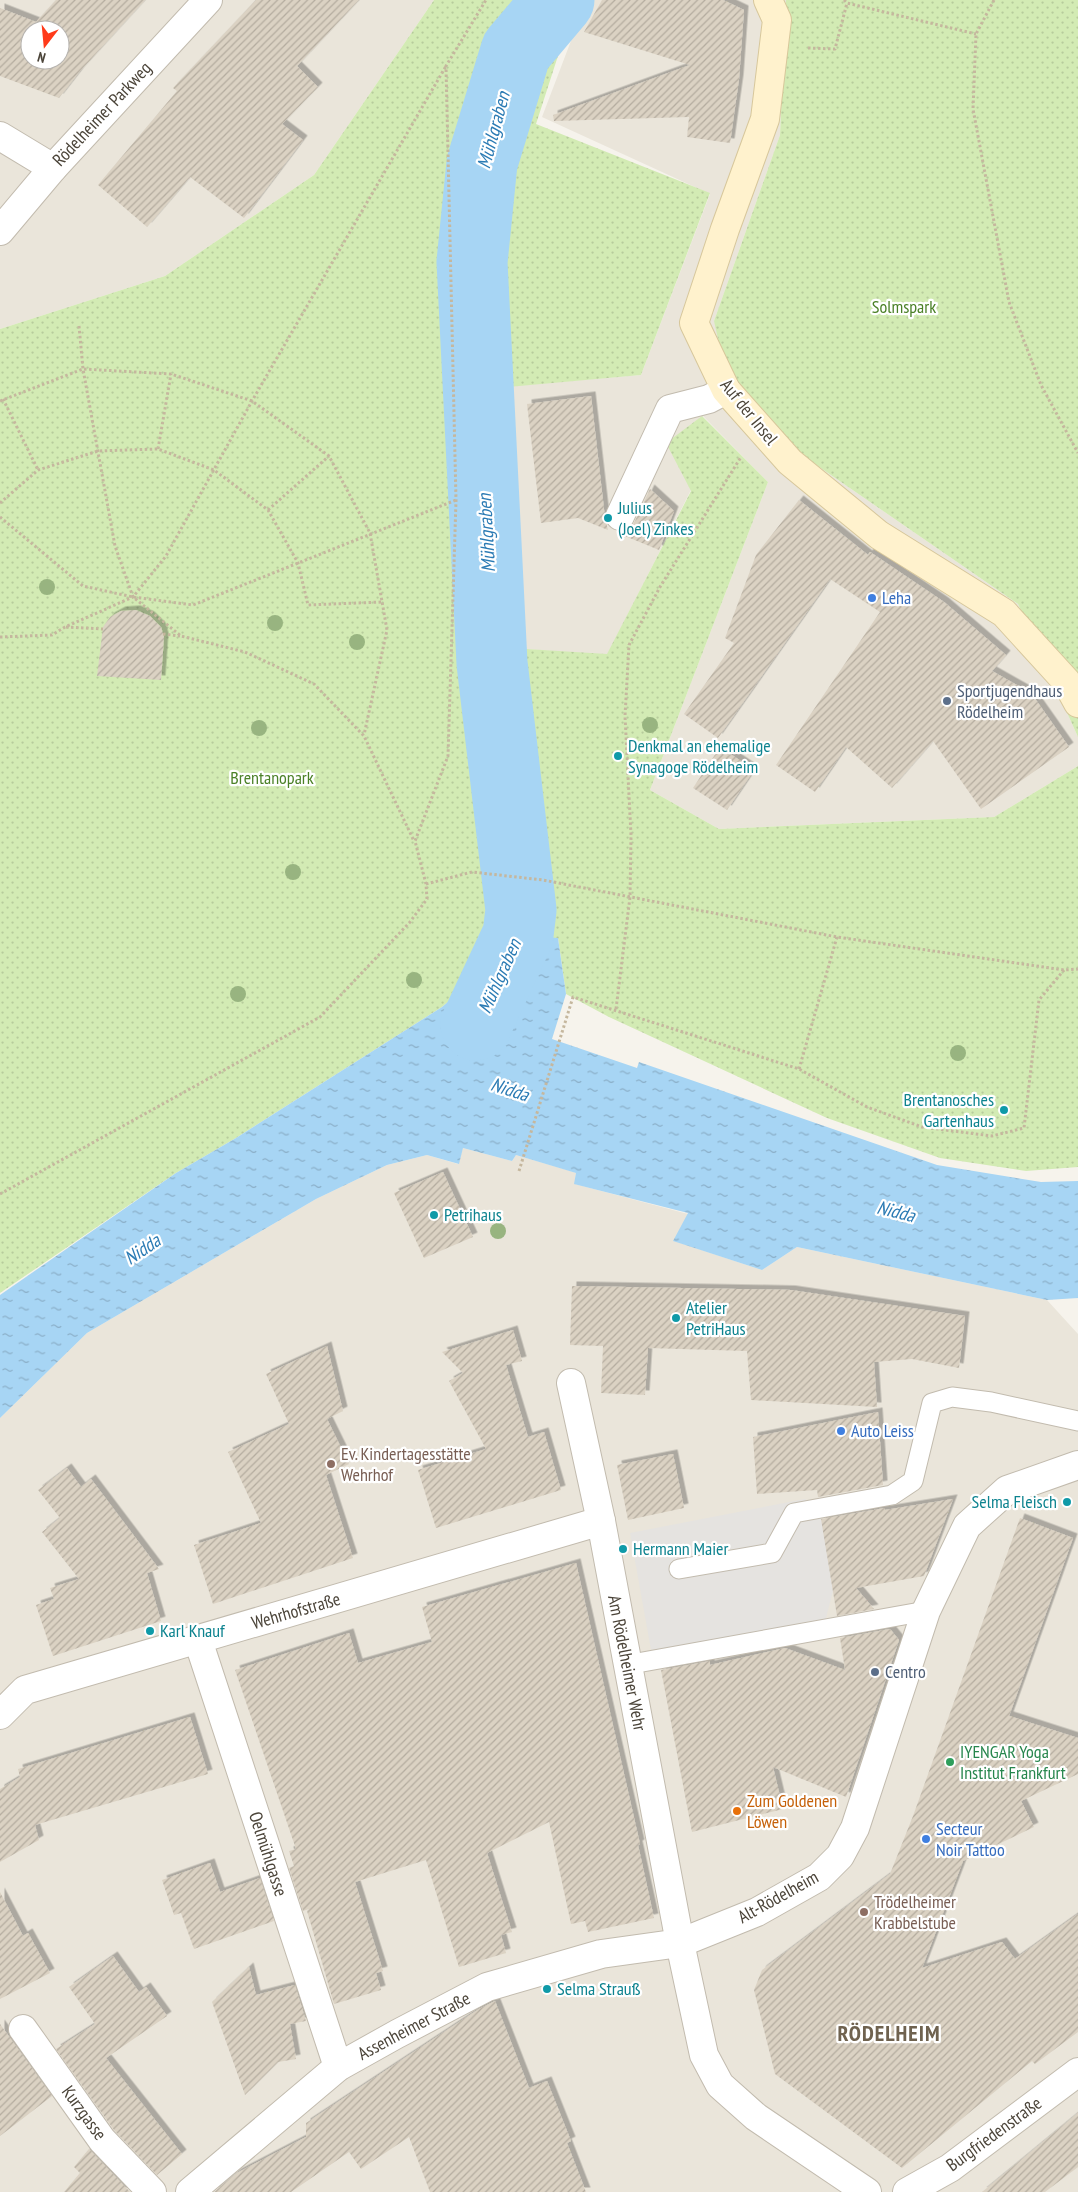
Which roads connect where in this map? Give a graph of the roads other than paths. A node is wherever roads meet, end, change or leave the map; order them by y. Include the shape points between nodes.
1 (208, 0) edge
2 (768, 0) edge
3 (0, 136) edge
4 (53, 168) junction
5 (0, 232) edge
6 (726, 390) junction
7 (620, 516) dead end
8 (1078, 703) edge
9 (571, 1383) dead end
10 (1078, 1421) edge
11 (1078, 1464) edge
12 (601, 1522) junction
13 (679, 1569) dead end
14 (926, 1611) junction
15 (198, 1640) junction
16 (626, 1665) junction
17 (0, 1715) edge
18 (680, 1943) junction
19 (23, 2029) dead end
20 (338, 2067) junction
21 (1078, 2072) edge
22 (152, 2192) edge
23 (190, 2192) edge
24 (867, 2192) edge
25 (907, 2192) edge

1 - 4 street, Rödelheimer Parkweg
2 - 6 main road, Auf der Insel via 778,20 765,120 694,323
3 - 4 street
4 - 5 street, Rödelheimer Parkweg
6 - 7 street via 709,399 670,409
6 - 8 main road, Auf der Insel via 790,462 879,535 1004,613 1066,681
9 - 12 street, Am Rödelheimer Wehr
10 - 13 lane via 952,1397 932,1403 913,1482 892,1495 794,1513 772,1553
11 - 14 street, Alt-Rödelheim via 1007,1490 967,1526
12 - 15 street, Wehrhofstraße
12 - 16 street, Am Rödelheimer Wehr
14 - 16 lane
14 - 18 street, Alt-Rödelheim via 855,1828 840,1856 819,1877 758,1912
15 - 17 street, Wehrhofstraße via 25,1690
15 - 20 street, Oelmühlgasse
16 - 18 street, Am Rödelheimer Wehr
18 - 20 street, Assenheimer Straße via 601,1954 487,1987
18 - 24 street via 704,2055 720,2084 756,2117
19 - 22 street, Kurzgasse via 102,2140
20 - 23 street, Assenheimer Straße
21 - 25 street, Burgfriedenstraße via 950,2168

